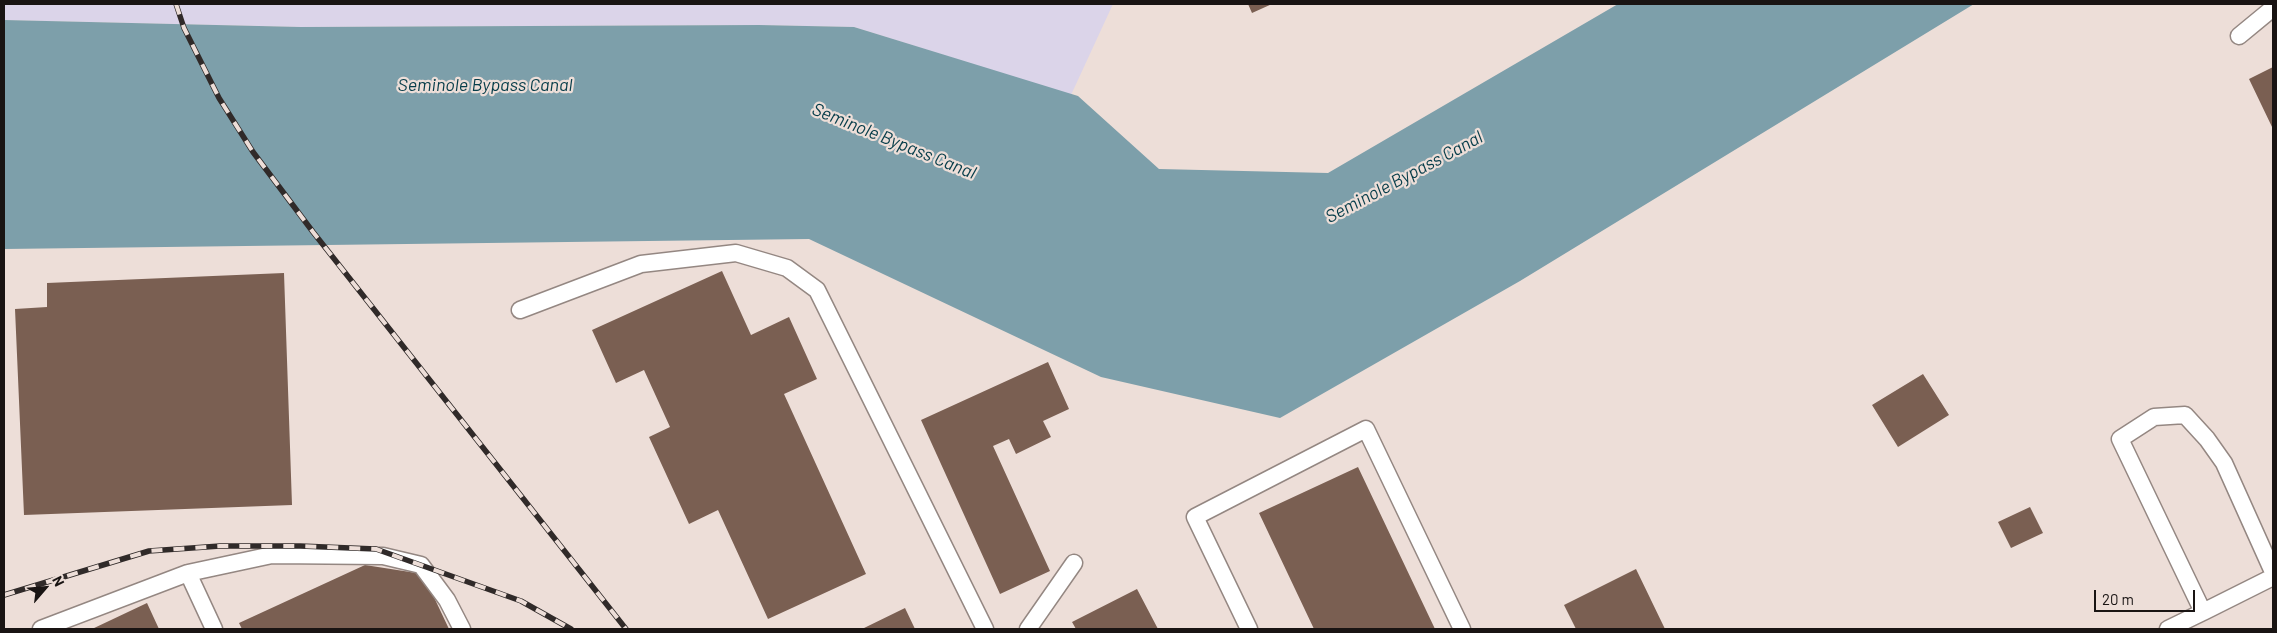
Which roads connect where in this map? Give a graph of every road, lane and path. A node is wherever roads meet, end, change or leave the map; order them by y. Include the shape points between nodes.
1 (2273, 8) edge
2 (2239, 36) dead end
3 (520, 310) dead end
4 (1074, 563) dead end
5 (2273, 572) edge
6 (188, 573) junction
7 (2273, 577) edge
8 (2203, 612) junction
9 (40, 629) edge
10 (214, 629) edge
11 (462, 629) edge
12 (985, 629) edge
13 (1028, 629) edge
14 (1249, 629) edge
15 (1462, 629) edge
16 (2168, 629) edge

1 - 2 lane
3 - 12 lane via 641,264 736,253 787,268 817,290
4 - 13 lane
5 - 8 lane via 2224,463 2207,439 2185,415 2154,417 2120,440
6 - 9 lane
6 - 10 lane
6 - 11 lane via 272,555 383,556 421,565 447,600
7 - 8 lane
8 - 16 lane
14 - 15 lane via 1195,517 1366,429

